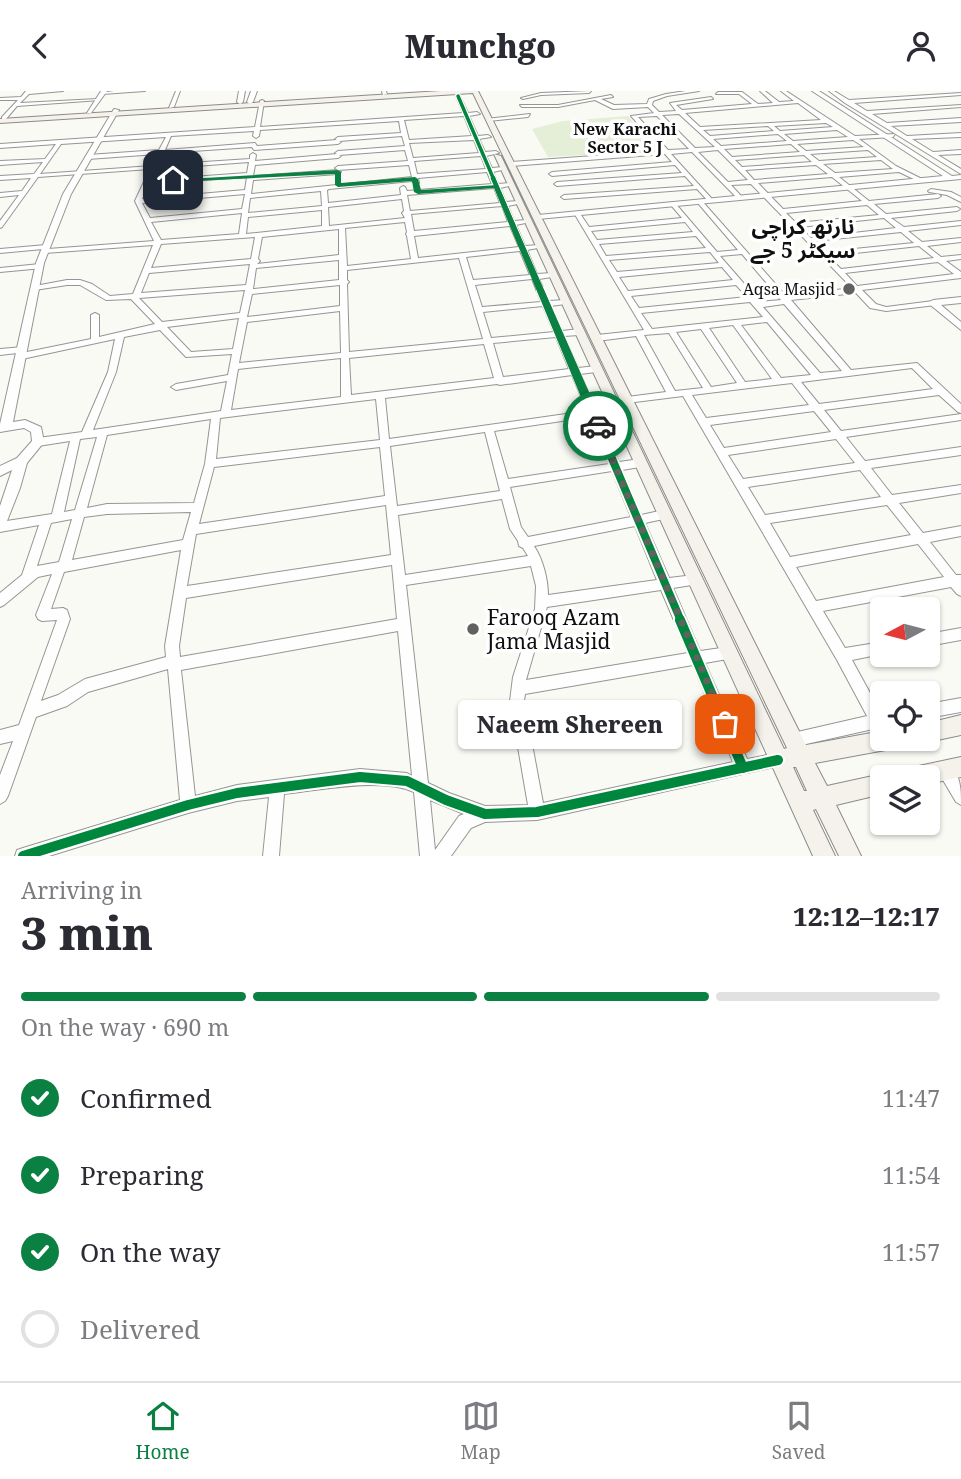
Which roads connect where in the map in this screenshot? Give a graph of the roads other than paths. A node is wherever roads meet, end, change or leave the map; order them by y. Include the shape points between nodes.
1 (61, 91) edge
2 (137, 91) edge
3 (143, 91) edge
4 (178, 91) edge
5 (242, 91) edge
6 (254, 91) edge
7 (423, 91) edge
8 (697, 91) edge
9 (762, 91) edge
10 (783, 91) edge
11 (815, 91) edge
12 (824, 91) edge
13 (831, 91) edge
14 (906, 91) edge
15 (103, 92) edge
16 (118, 92) edge
17 (384, 92) edge
18 (467, 92) edge
19 (591, 92) edge
20 (753, 93) dead end
21 (26, 94) edge
22 (714, 94) edge
23 (961, 94) edge
24 (611, 96) dead end
25 (918, 97) junction
26 (523, 98) dead end
27 (594, 98) junction
28 (0, 99) edge
29 (98, 100) junction
30 (240, 102) junction
31 (250, 102) junction
32 (798, 102) junction
33 (845, 102) junction
34 (262, 103) junction
35 (768, 104) junction
36 (778, 104) junction
37 (16, 105) junction
38 (649, 105) junction
39 (757, 105) junction
40 (522, 106) dead end
41 (961, 106) edge
42 (171, 107) junction
43 (734, 107) junction
44 (723, 108) junction
45 (927, 108) junction
46 (937, 108) junction
47 (702, 110) junction
48 (788, 110) dead end
49 (680, 111) junction
50 (766, 111) dead end
51 (89, 112) junction
52 (115, 112) junction
53 (863, 113) junction
54 (657, 114) junction
55 (528, 115) dead end
56 (477, 116) junction
57 (796, 116) dead end
58 (774, 117) dead end
59 (1, 119) edge
60 (401, 120) junction
61 (825, 120) junction
62 (961, 120) edge
63 (950, 121) junction
64 (804, 122) junction
65 (782, 123) junction
66 (337, 124) junction
67 (768, 124) junction
68 (882, 125) junction
69 (744, 126) junction
70 (722, 127) junction
71 (961, 127) edge
72 (839, 128) junction
73 (257, 129) junction
74 (698, 129) junction
75 (778, 133) junction
76 (404, 134) junction
77 (169, 135) junction
78 (961, 135) edge
79 (884, 136) junction
80 (482, 137) junction
81 (900, 137) junction
82 (708, 138) junction
83 (853, 138) junction
84 (98, 140) junction
85 (338, 141) junction
86 (58, 143) junction
87 (790, 143) junction
88 (407, 145) junction
89 (0, 146) edge
90 (254, 146) junction
91 (719, 148) junction
92 (870, 148) junction
93 (694, 150) junction
94 (162, 151) junction
95 (666, 152) junction
96 (961, 152) edge
97 (803, 153) junction
98 (489, 154) junction
99 (338, 155) junction
100 (929, 155) junction
101 (88, 157) junction
102 (883, 158) junction
103 (730, 159) junction
104 (44, 160) junction
105 (252, 161) junction
106 (411, 162) junction
107 (545, 162) junction
108 (0, 163) edge
109 (676, 163) junction
110 (816, 163) junction
111 (155, 167) junction
112 (501, 168) junction
113 (740, 169) junction
114 (338, 170) junction
115 (899, 170) junction
116 (79, 173) junction
117 (957, 173) edge
118 (552, 174) junction
119 (686, 174) junction
120 (34, 176) junction
121 (251, 177) junction
122 (833, 177) junction
123 (0, 178) edge
124 (414, 178) junction
125 (401, 180) junction
126 (919, 181) junction
127 (148, 182) junction
128 (753, 183) junction
129 (557, 184) junction
130 (727, 184) junction
131 (338, 185) junction
132 (503, 185) junction
133 (961, 185) edge
134 (699, 187) junction
135 (847, 188) junction
136 (324, 190) junction
137 (930, 191) junction
138 (418, 192) junction
139 (22, 193) junction
140 (249, 194) junction
141 (0, 195) edge
142 (403, 195) junction
143 (766, 195) junction
144 (565, 197) junction
145 (938, 197) junction
146 (740, 198) junction
147 (961, 200) edge
148 (138, 201) junction
149 (711, 201) junction
150 (700, 202) junction
151 (519, 203) junction
152 (867, 203) junction
153 (504, 204) junction
154 (673, 204) junction
155 (325, 206) junction
156 (959, 210) edge
157 (10, 211) junction
158 (782, 211) junction
159 (0, 212) edge
160 (244, 213) junction
161 (575, 213) junction
162 (406, 216) junction
163 (884, 216) junction
164 (533, 219) junction
165 (147, 220) junction
166 (686, 220) junction
167 (512, 223) junction
168 (961, 223) edge
169 (794, 225) junction
170 (0, 226) edge
171 (342, 227) junction
172 (326, 229) junction
173 (586, 229) junction
174 (901, 229) junction
175 (409, 234) junction
176 (698, 234) junction
177 (260, 235) junction
178 (242, 236) junction
179 (809, 240) junction
180 (961, 240) edge
181 (158, 242) junction
182 (595, 243) junction
183 (919, 244) junction
184 (539, 247) junction
185 (46, 249) junction
186 (522, 249) junction
187 (0, 251) edge
188 (713, 252) junction
189 (743, 252) junction
190 (823, 254) junction
191 (462, 255) junction
192 (344, 257) junction
193 (961, 257) edge
194 (604, 258) junction
195 (939, 259) junction
196 (415, 261) junction
197 (256, 263) junction
198 (724, 265) junction
199 (40, 266) junction
200 (345, 268) junction
201 (0, 269) edge
202 (145, 271) junction
203 (840, 271) junction
204 (552, 275) junction
205 (614, 275) junction
206 (961, 276) edge
207 (535, 277) junction
208 (345, 282) junction
209 (739, 282) junction
210 (471, 283) junction
211 (35, 288) junction
212 (250, 289) junction
213 (857, 289) junction
214 (625, 293) junction
215 (135, 298) junction
216 (787, 300) junction
217 (961, 300) edge
218 (565, 302) junction
219 (755, 302) junction
220 (547, 303) junction
221 (933, 303) junction
222 (345, 308) junction
223 (479, 310) junction
224 (636, 311) junction
225 (95, 315) dead end
226 (245, 317) junction
227 (769, 319) junction
228 (735, 323) junction
229 (160, 326) junction
230 (703, 326) junction
231 (961, 327) edge
232 (671, 330) junction
233 (579, 332) junction
234 (644, 333) junction
235 (559, 334) junction
236 (120, 336) junction
237 (597, 338) junction
238 (95, 341) junction
239 (488, 342) junction
240 (238, 351) junction
241 (0, 352) edge
242 (22, 353) junction
243 (346, 355) junction
244 (235, 366) junction
245 (596, 369) junction
246 (575, 372) junction
247 (848, 372) junction
248 (817, 376) junction
249 (231, 377) junction
250 (794, 379) junction
251 (778, 381) junction
252 (500, 382) junction
253 (743, 386) junction
254 (176, 387) dead end
255 (709, 390) junction
256 (942, 391) junction
257 (686, 393) junction
258 (672, 394) junction
259 (380, 396) junction
260 (346, 400) junction
261 (628, 400) junction
262 (816, 407) junction
263 (961, 409) edge
264 (615, 410) junction
265 (593, 413) junction
266 (220, 415) junction
267 (961, 417) edge
268 (704, 422) junction
269 (3, 427) edge
270 (488, 427) junction
271 (103, 432) junction
272 (81, 435) junction
273 (839, 436) junction
274 (38, 442) junction
275 (385, 443) junction
276 (961, 451) edge
277 (722, 452) junction
278 (21, 461) junction
279 (640, 463) junction
280 (210, 464) junction
281 (616, 467) junction
282 (863, 467) junction
283 (0, 471) edge
284 (741, 484) junction
285 (505, 489) junction
286 (961, 489) edge
287 (890, 500) junction
288 (391, 505) junction
289 (198, 507) junction
290 (82, 512) junction
291 (664, 515) junction
292 (52, 517) junction
293 (0, 520) edge
294 (639, 520) junction
295 (762, 520) junction
296 (0, 527) edge
297 (191, 530) junction
298 (961, 531) edge
299 (920, 538) junction
300 (523, 543) junction
301 (188, 544) junction
302 (397, 559) junction
303 (535, 561) junction
304 (787, 563) junction
305 (62, 567) junction
306 (28, 576) junction
307 (694, 580) junction
308 (399, 581) junction
309 (958, 583) edge
310 (666, 584) junction
311 (181, 593) junction
312 (541, 601) junction
313 (0, 602) edge
314 (813, 607) junction
315 (403, 624) junction
316 (961, 634) edge
317 (940, 638) edge
318 (870, 650) edge
319 (728, 653) junction
320 (842, 655) junction
321 (698, 658) junction
322 (174, 663) junction
323 (519, 688) junction
324 (870, 704) edge
325 (961, 705) edge
326 (940, 709) edge
327 (30, 712) junction
328 (870, 724) edge
329 (961, 725) edge
330 (940, 729) edge
331 (23, 731) junction
332 (0, 737) edge
333 (870, 741) edge
334 (797, 748) junction
335 (778, 760) junction
336 (743, 768) junction
337 (953, 768) edge
338 (421, 786) junction
339 (870, 787) edge
340 (277, 788) junction
341 (0, 796) edge
342 (961, 797) edge
343 (821, 798) junction
344 (798, 803) junction
345 (188, 805) junction
346 (537, 812) junction
347 (485, 814) junction
348 (23, 856) edge
349 (271, 856) edge
350 (428, 856) edge
351 (441, 856) edge
352 (824, 856) edge
353 (850, 856) edge

1 - 21 street
2 - 3 street
2 - 16 street
4 - 42 street
5 - 30 street
6 - 31 street
7 - 17 main road
8 - 38 street via 666,95
9 - 36 street
10 - 32 street
11 - 79 street
12 - 33 street
13 - 33 street
14 - 25 street
15 - 16 street
15 - 29 street
17 - 34 main road
18 - 34 main road
18 - 56 main road
19 - 26 street
19 - 27 street
20 - 35 street
21 - 28 street
21 - 37 street
22 - 39 street via 740,93
22 - 43 street
22 - 49 street via 672,104
23 - 25 street
24 - 27 street
25 - 33 street
25 - 46 street
27 - 38 street via 613,107
27 - 40 street via 563,105
29 - 37 street
29 - 51 street
30 - 31 main road
30 - 42 main road
31 - 34 main road
32 - 36 street
32 - 61 street
33 - 53 street
34 - 52 main road
34 - 73 street
35 - 36 street
35 - 39 street
36 - 48 street
37 - 59 street
38 - 54 street
39 - 43 street
39 - 50 street
41 - 46 street
42 - 52 main road
43 - 44 street
44 - 47 street
44 - 69 street
45 - 46 street
45 - 53 street
45 - 63 street
47 - 49 street
47 - 70 street
49 - 54 street
49 - 74 street
51 - 52 main road
51 - 59 main road
52 - 59 main road
52 - 84 street
53 - 68 street
54 - 93 street
54 - 95 street via 634,116
55 - 56 street
56 - 60 street
56 - 80 main road
56 - 112 main road
57 - 64 street
58 - 65 street
60 - 66 street
60 - 76 street
61 - 64 street
61 - 72 street
62 - 63 street
63 - 68 street
63 - 71 street
64 - 65 street
65 - 67 street
66 - 73 street
66 - 85 street
67 - 69 street
67 - 75 street
68 - 81 street
68 - 81 street
69 - 70 street
70 - 74 street
72 - 75 street
72 - 83 street
73 - 77 street
73 - 90 street
74 - 82 street
75 - 82 street
75 - 87 street
76 - 85 street
76 - 88 street
77 - 84 street
77 - 94 street
78 - 81 street
79 - 81 street
79 - 83 street
79 - 117 street
80 - 88 street
80 - 98 main road
81 - 100 street
82 - 91 street
83 - 87 street
83 - 92 street
84 - 86 street
84 - 101 street
85 - 90 street
85 - 99 street
86 - 89 street
86 - 104 street
87 - 91 street
87 - 97 street
88 - 99 street
88 - 106 street
90 - 94 street
90 - 105 street
91 - 93 street
91 - 103 street
92 - 97 street
92 - 102 street
93 - 95 street
93 - 130 street
94 - 101 street
94 - 111 street
95 - 107 street
95 - 109 street
96 - 100 street
97 - 103 street
97 - 110 street
98 - 106 street
98 - 112 main road
99 - 105 street
99 - 114 street
100 - 117 street
101 - 116 street
102 - 110 street
102 - 115 street
103 - 113 street
104 - 108 street
104 - 120 street
105 - 111 street
105 - 121 street
106 - 114 street
106 - 124 street
107 - 112 street
107 - 118 street
109 - 118 street
109 - 119 street
110 - 113 street
110 - 122 street
111 - 116 street
111 - 127 street
112 - 124 street
112 - 132 main road
112 - 164 main road
113 - 128 street
114 - 121 street
114 - 131 street
115 - 122 street
115 - 126 street
116 - 120 street
116 - 185 street
117 - 126 street
117 - 133 street
118 - 129 street
119 - 129 street
119 - 134 street
120 - 123 street
120 - 139 street
121 - 127 street
121 - 140 street
122 - 128 street
122 - 135 street
124 - 125 street
124 - 138 street
125 - 131 street
125 - 142 street
126 - 135 street
126 - 137 street
127 - 148 street
128 - 130 street
128 - 143 street
129 - 144 street
130 - 146 street
131 - 136 street
132 - 138 street
132 - 151 main road
132 - 153 street
134 - 144 street
134 - 149 street
135 - 143 street
135 - 152 street
136 - 140 street
136 - 155 street
137 - 145 street
137 - 147 street
138 - 142 street
139 - 141 street
139 - 157 street
140 - 148 street
140 - 160 street
142 - 155 street
142 - 162 street
143 - 146 street
143 - 158 street
144 - 161 street
145 - 152 street
145 - 156 street
146 - 149 street
148 - 165 street
149 - 150 street
150 - 154 street
150 - 189 street
151 - 153 street
151 - 164 main road
152 - 158 street
152 - 163 street
153 - 162 street
153 - 167 street
154 - 161 street
154 - 166 street
155 - 160 street
155 - 172 street
156 - 163 street
157 - 159 street
157 - 170 street
158 - 169 street
160 - 165 street
160 - 178 street
161 - 164 street
161 - 173 street
162 - 171 street
162 - 175 street
163 - 169 street
163 - 174 street
164 - 167 street
164 - 184 main road
164 - 237 main road
165 - 181 street
166 - 173 street
166 - 176 street
167 - 175 street
167 - 186 street
168 - 174 street
169 - 179 street
171 - 172 street
171 - 192 street
172 - 177 street
173 - 182 street
174 - 179 street
174 - 183 street
175 - 196 street
176 - 182 street
176 - 188 street
177 - 178 street
177 - 197 street
178 - 181 street
179 - 190 street
180 - 183 street
181 - 185 street
181 - 202 street
182 - 194 street
183 - 190 street
183 - 195 street
184 - 186 street
184 - 204 main road
185 - 187 street
185 - 199 street
186 - 191 street
186 - 207 street
188 - 189 street
188 - 194 street
188 - 198 street
189 - 216 street
190 - 203 street
191 - 196 street
191 - 210 street
192 - 197 street
192 - 200 street
193 - 195 street
194 - 205 street
195 - 203 street
195 - 206 street
196 - 200 street
197 - 202 street
197 - 212 street
198 - 205 street
198 - 209 street
199 - 201 street
199 - 211 street
200 - 208 street
202 - 215 street
203 - 213 street
204 - 207 street
204 - 218 main road
205 - 214 street
206 - 213 street
207 - 210 street
207 - 220 street
208 - 212 street
208 - 222 street
209 - 214 street
209 - 219 street
210 - 223 street
211 - 215 street via 78,283 109,298
211 - 242 street
212 - 215 street
212 - 226 street
213 - 216 street
213 - 221 street via 878,308
214 - 224 street
215 - 229 street
216 - 219 street
216 - 247 street
217 - 221 street
218 - 220 street
218 - 233 main road
219 - 224 street
219 - 227 street
220 - 223 street
220 - 235 street
221 - 231 street
222 - 226 street
222 - 243 street
223 - 239 street
224 - 234 street
225 - 238 street
226 - 229 street
226 - 240 street
227 - 228 street
227 - 248 street
228 - 230 street
228 - 251 street
229 - 236 street
229 - 240 street via 189,355
230 - 232 street
230 - 253 street
232 - 234 street
232 - 255 street
233 - 235 street
233 - 245 main road
234 - 237 street
234 - 258 street
235 - 239 street
235 - 246 street
236 - 238 street
236 - 272 street via 113,372
237 - 261 main road
238 - 242 street
239 - 243 street
239 - 252 street
240 - 244 street
241 - 242 street
242 - 269 street
243 - 244 street
243 - 260 street
244 - 249 street
245 - 246 street
245 - 264 main road
246 - 252 street
246 - 265 street
247 - 248 street
247 - 256 street via 914,365
248 - 250 street
249 - 254 street
249 - 266 street
250 - 251 street
250 - 262 street
251 - 253 street
252 - 259 street
253 - 255 street
255 - 257 street
256 - 262 street
256 - 263 street
257 - 258 street
257 - 268 street
258 - 261 street
259 - 260 street
259 - 275 street
260 - 266 street
261 - 334 main road
262 - 268 street
262 - 273 street
264 - 265 street
264 - 279 main road
265 - 270 street
265 - 281 street
266 - 271 street
266 - 280 street
267 - 273 street
268 - 277 street
269 - 274 street via 25,424 37,430
270 - 275 street
270 - 285 street
271 - 272 street
271 - 290 street
272 - 274 street
272 - 292 street
273 - 277 street
273 - 282 street
274 - 278 street
275 - 280 street
275 - 288 street
276 - 282 street
277 - 284 street
278 - 283 street
278 - 293 street
279 - 281 street
279 - 291 main road
280 - 289 street
281 - 285 street
281 - 294 street
282 - 284 street
282 - 287 street
284 - 295 street
285 - 288 street
285 - 300 street
286 - 287 street
287 - 295 street
287 - 299 street
288 - 297 street
288 - 302 street
289 - 290 street
289 - 297 street
290 - 292 street
290 - 305 street
291 - 294 street
291 - 307 main road
292 - 296 street
292 - 306 street
294 - 300 street
294 - 310 street
295 - 304 street
297 - 301 street
298 - 299 street
299 - 304 street
299 - 309 street
300 - 303 street
301 - 305 street
301 - 311 street
302 - 308 street
302 - 311 street
303 - 308 street
303 - 312 street
304 - 314 street
305 - 306 street
305 - 327 street via 42,615 63,614 64,619
306 - 313 street
307 - 310 street
307 - 319 main road
308 - 315 street
309 - 314 street
310 - 312 street
310 - 321 street
311 - 322 street via 172,646
312 - 323 street
314 - 320 street
315 - 322 street
315 - 338 street
316 - 317 street
318 - 320 street
319 - 321 street
319 - 335 main road
320 - 324 street
321 - 323 street
321 - 336 street
322 - 327 street via 85,686 62,701
322 - 345 street
323 - 346 street via 517,702
325 - 326 street
327 - 331 street
328 - 334 street
329 - 330 main road
331 - 332 street
331 - 341 street
333 - 334 main road
334 - 335 main road
334 - 343 main road
335 - 336 street
335 - 344 main road
336 - 346 street
337 - 342 street
338 - 340 street via 398,779 360,777
338 - 347 street
338 - 350 street
339 - 343 main road
340 - 345 street
340 - 349 street
343 - 344 main road
343 - 353 main road
344 - 352 main road
345 - 348 street
346 - 347 street
347 - 351 street via 465,823

